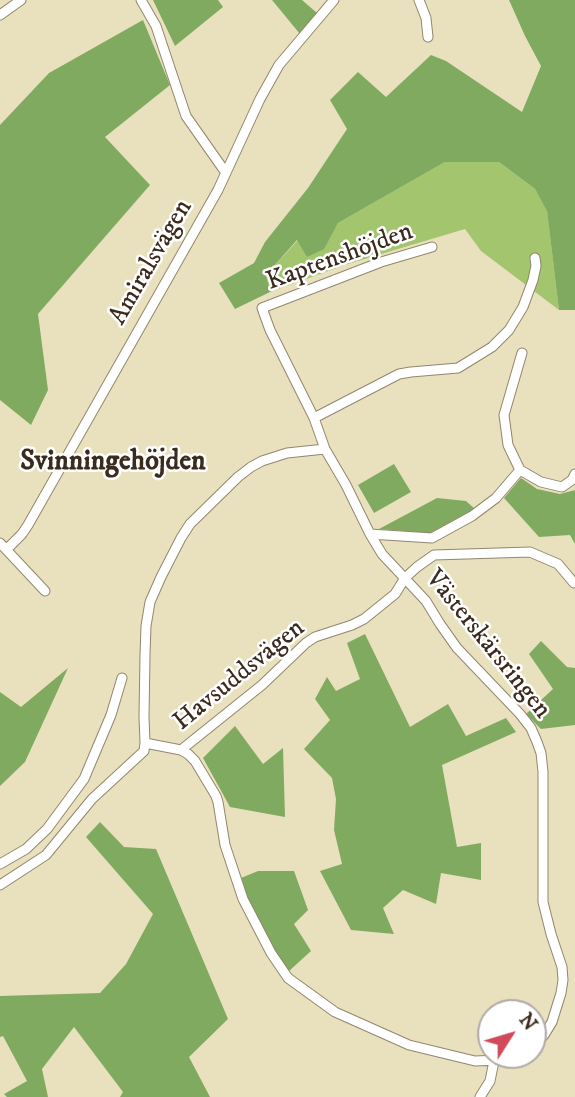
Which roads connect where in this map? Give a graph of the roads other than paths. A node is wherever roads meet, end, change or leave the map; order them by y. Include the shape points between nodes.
1 (21, 0) edge
2 (141, 0) edge
3 (334, 0) edge
4 (419, 0) edge
5 (0, 15) edge
6 (428, 37) dead end
7 (226, 173) junction
8 (432, 247) dead end
9 (535, 258) dead end
10 (262, 308) joint
11 (522, 353) dead end
12 (314, 418) junction
13 (325, 450) junction
14 (520, 470) junction
15 (575, 474) edge
16 (370, 534) junction
17 (4, 546) edge
18 (405, 578) junction
19 (575, 583) edge
20 (45, 591) dead end
21 (122, 678) dead end
22 (145, 743) junction
23 (181, 750) junction
24 (0, 864) edge
25 (0, 885) edge
26 (547, 1030) edge
27 (477, 1060) edge
28 (492, 1069) edge
29 (480, 1097) edge

1 - 5 street
2 - 7 street via 156,26 186,116
3 - 7 street, Amiralsvägen via 279,65
4 - 6 street
7 - 17 street, Amiralsvägen via 28,525
8 - 10 street, Kaptenshöjden
9 - 12 street via 523,307 492,347 458,368 399,374
10 - 12 street, Västerskärsringen
11 - 14 street via 505,415 508,445
12 - 13 street, Västerskärsringen
13 - 16 street, Västerskärsringen
13 - 22 street via 287,453 251,467 185,531 150,602
14 - 15 street via 562,487
14 - 16 street via 496,498 432,538
16 - 18 street, Västerskärsringen
17 - 20 street
18 - 19 street, Havsuddsvägen via 434,555 530,552 558,564
18 - 23 street, Havsuddsvägen via 395,594 364,619 306,643
18 - 26 street, Västerskärsringen via 457,648 527,722 541,753 543,902 563,980
21 - 24 street via 84,779 47,829
22 - 23 street, Havsuddsvägen
22 - 25 street via 141,755 92,799 46,855
23 - 27 street via 195,761 218,802 225,845 243,899 288,978 335,1012 397,1041
28 - 29 street

